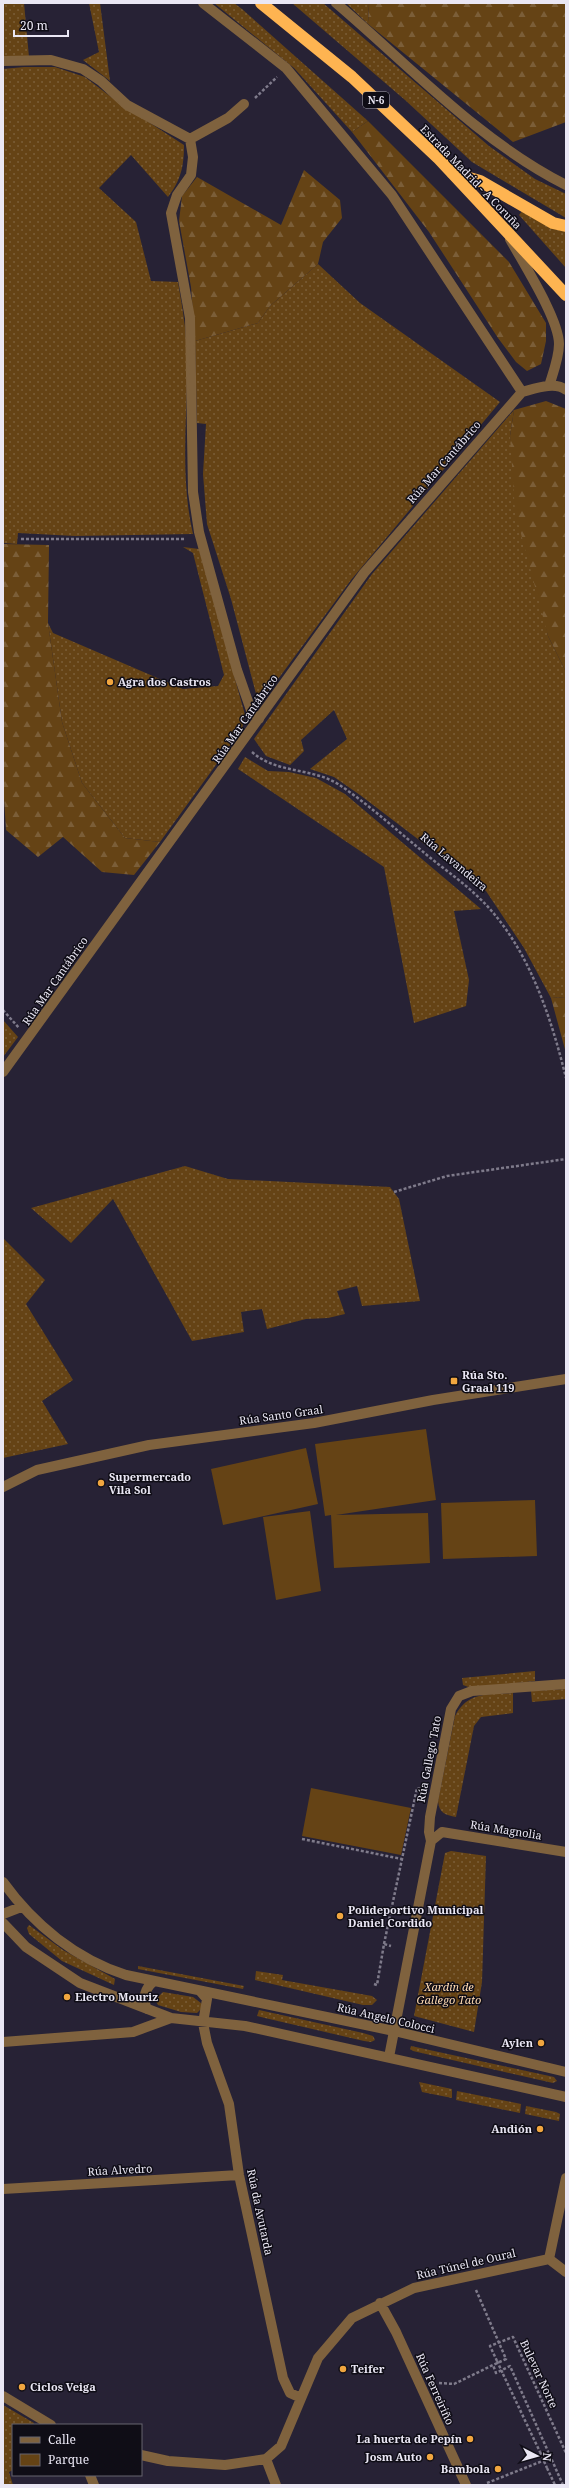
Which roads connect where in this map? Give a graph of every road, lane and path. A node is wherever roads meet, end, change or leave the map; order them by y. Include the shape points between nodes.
1 (203, 3) edge
2 (261, 3) edge
3 (336, 3) edge
4 (3, 61) edge
5 (286, 68) junction
6 (244, 104) joint
7 (190, 139) junction
8 (452, 174) junction
9 (566, 185) edge
10 (566, 226) edge
11 (508, 234) junction
12 (566, 295) edge
13 (549, 386) junction
14 (564, 386) edge
15 (522, 392) junction
16 (21, 539) dead end
17 (201, 539) junction
18 (259, 719) junction
19 (242, 744) junction
20 (3, 1010) edge
21 (29, 1038) junction
22 (3, 1072) edge
23 (566, 1078) edge
24 (566, 1159) edge
25 (394, 1192) dead end
26 (566, 1379) edge
27 (3, 1487) edge
28 (566, 1684) edge
29 (435, 1791) junction
30 (302, 1839) dead end
31 (431, 1841) junction
32 (566, 1852) edge
33 (402, 1859) junction
34 (3, 1882) edge
35 (21, 1907) junction
36 (3, 1914) edge
37 (3, 1923) edge
38 (384, 1944) junction
39 (391, 1946) dead end
40 (154, 1981) junction
41 (374, 1984) dead end
42 (200, 1991) junction
43 (147, 2009) junction
44 (171, 2018) junction
45 (203, 2023) junction
46 (394, 2031) junction
47 (3, 2042) edge
48 (389, 2057) junction
49 (566, 2072) edge
50 (566, 2097) edge
51 (239, 2175) junction
52 (566, 2178) edge
53 (3, 2189) edge
54 (549, 2259) junction
55 (566, 2272) edge
56 (476, 2290) dead end
57 (380, 2303) junction
58 (499, 2343) junction
59 (493, 2365) junction
60 (439, 2383) dead end
61 (3, 2396) edge
62 (301, 2398) junction
63 (49, 2424) edge
64 (566, 2453) edge
65 (142, 2455) edge
66 (550, 2458) junction
67 (266, 2459) junction
68 (487, 2484) dead end
69 (276, 2485) edge
70 (466, 2485) edge
71 (555, 2485) edge
72 (563, 2485) edge

1 - 5 street
2 - 8 highway, Estrada Madrid - A Coruña / N-6 via 352,77
3 - 9 street via 474,123 515,155
4 - 7 street via 52,60 83,69 101,81 127,105
5 - 6 path via 259,96
5 - 15 street via 392,195
6 - 7 street via 228,118
7 - 17 street via 193,157 191,175 178,195 171,214 190,318 193,492
8 - 10 highway via 480,182 553,223
8 - 11 highway, Estrada Madrid - A Coruña / N-6
11 - 12 highway, Estrada Madrid - A Coruña / N-6
11 - 13 street via 548,310 558,337 556,361
13 - 14 street
13 - 15 street
15 - 18 street, Rúa Mar Cantábrico via 364,573
16 - 17 path
17 - 18 street via 237,670 252,713
18 - 19 street, Rúa Mar Cantábrico
19 - 21 street, Rúa Mar Cantábrico
19 - 23 path, Rúa Lavandeira via 268,764 282,769 306,771 338,784 475,894 515,943 541,994
20 - 21 path
21 - 22 street, Rúa Mar Cantábrico
24 - 25 path via 447,1176
26 - 27 street, Rúa Santo Graal via 432,1400 314,1423 149,1445 38,1470
28 - 29 street, Rúa Gallego Tato via 472,1691 459,1696 451,1709
29 - 31 street, Rúa Gallego Tato via 430,1817
29 - 33 path via 417,1788
30 - 33 path
31 - 32 street, Rúa Magnolia via 442,1832
31 - 46 street, Rúa Gallego Tato
33 - 38 path
34 - 35 street, Rúa Angelo Colocci
35 - 36 street
35 - 40 street, Rúa Angelo Colocci via 58,1940 107,1969
37 - 43 street via 26,1947 73,1979
38 - 39 path
38 - 41 path via 377,1985
40 - 42 street, Rúa Angelo Colocci
40 - 43 street via 145,1994 144,2002
42 - 45 street via 207,1999
42 - 46 street, Rúa Angelo Colocci
43 - 44 street
44 - 45 street
44 - 47 street via 133,2032
45 - 48 street via 245,2026
45 - 51 street, Rúa da Avutarda via 207,2043 229,2104
46 - 48 street, Rúa Gallego Tato
46 - 49 street, Rúa Angelo Colocci
48 - 50 street
51 - 53 street, Rúa Alvedro
51 - 62 street, Rúa da Avutarda via 283,2378 290,2394
52 - 54 street
54 - 55 street
54 - 57 street, Rúa Túnel de Oural via 427,2284
56 - 58 path
57 - 62 street, Rúa Túnel de Oural via 352,2318 318,2358
57 - 70 street, Rúa Ferreiriño via 396,2332
58 - 59 path via 506,2359
58 - 64 path, Bulevar Norte via 513,2337
58 - 71 path, bridge via 490,2346
59 - 60 path via 454,2384
59 - 66 path, Bulevar Norte via 496,2373 510,2366
61 - 63 street
62 - 67 street, Rúa Túnel de Oural via 281,2446
65 - 67 street via 168,2461 225,2465
66 - 68 path
66 - 72 path, Bulevar Norte
67 - 69 street

